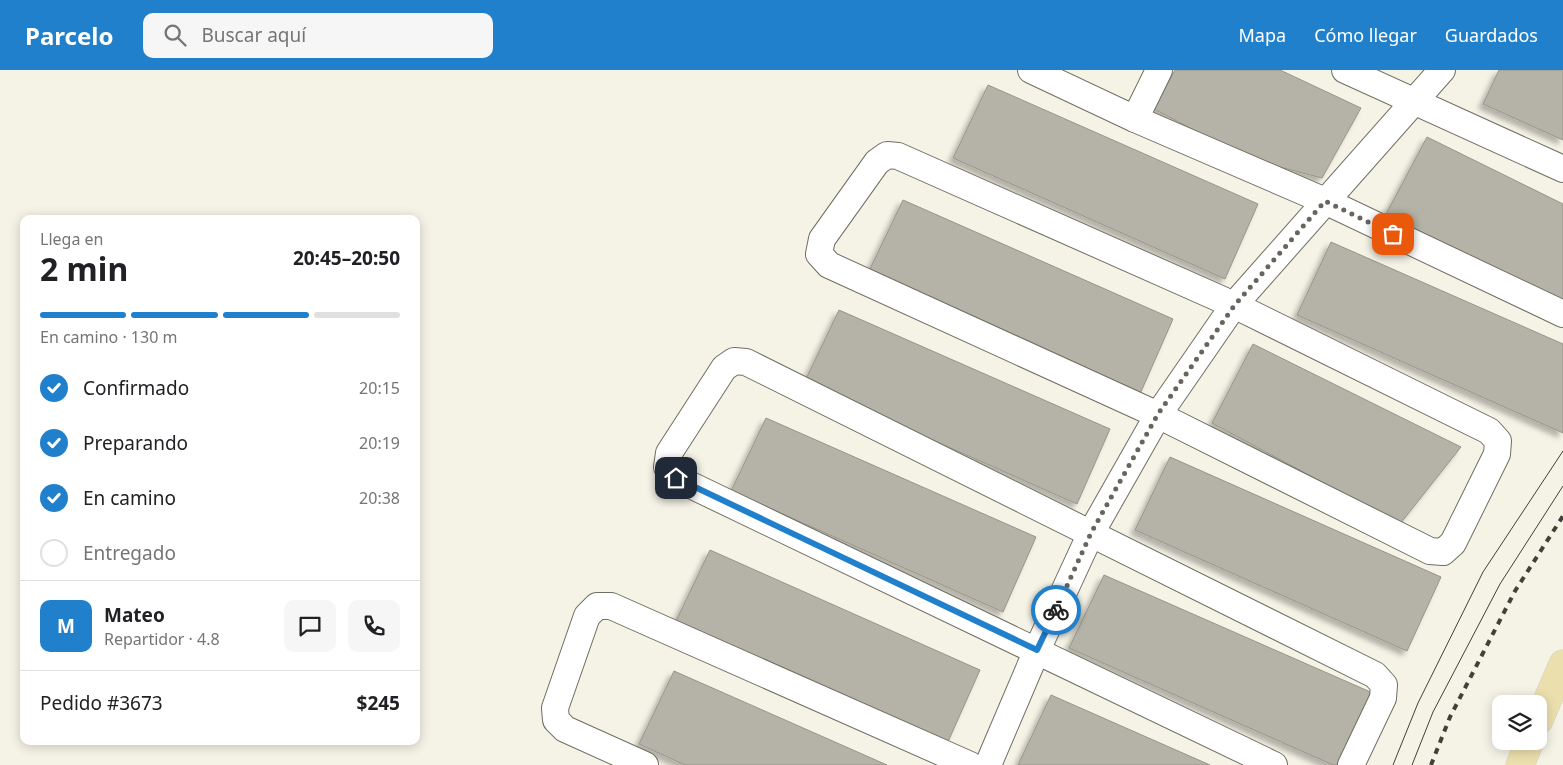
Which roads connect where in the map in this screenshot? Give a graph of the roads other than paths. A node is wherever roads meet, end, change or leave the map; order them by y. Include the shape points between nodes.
1 (1031, 70) edge
2 (1159, 70) edge
3 (1345, 70) edge
4 (1442, 70) edge
5 (1414, 101) junction
6 (1135, 118) junction
7 (1563, 169) edge
8 (1325, 201) junction
9 (1234, 306) junction
10 (1563, 314) edge
11 (1158, 414) junction
12 (1091, 533) junction
13 (1037, 650) junction
14 (1563, 664) edge
15 (1547, 701) edge
16 (1526, 750) edge
17 (645, 765) edge
18 (970, 765) edge
19 (988, 765) edge
20 (1274, 765) edge
21 (1351, 765) edge
22 (1520, 765) edge

1 - 6 street
2 - 6 street
3 - 5 street
4 - 5 street
5 - 7 street
5 - 8 street
6 - 8 street
8 - 9 street
8 - 10 street
9 - 11 street
9 - 11 street via 1489,431 1498,441 1497,454 1453,543 1443,552 1430,551
9 - 11 street via 898,156 887,155 877,162 822,239 819,254 828,265
11 - 12 street
12 - 13 street
12 - 13 street via 746,362 734,360 724,368 669,453 667,468 676,478
12 - 21 street via 1375,675 1384,685 1383,698
13 - 19 street
13 - 20 street
14 - 15 main road
16 - 22 main road
17 - 18 street via 565,729 556,720 556,708 587,616 597,606 611,606

